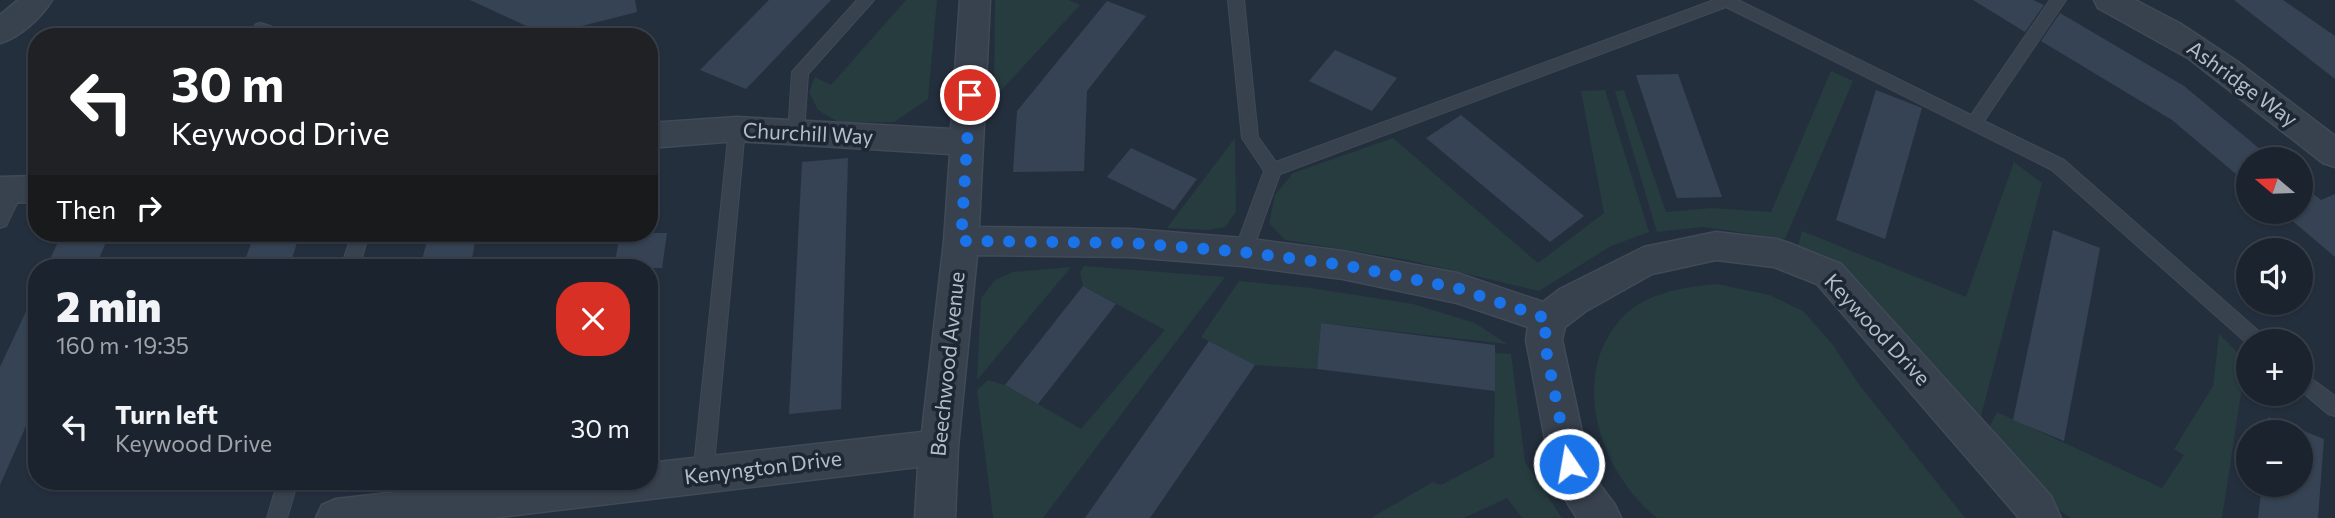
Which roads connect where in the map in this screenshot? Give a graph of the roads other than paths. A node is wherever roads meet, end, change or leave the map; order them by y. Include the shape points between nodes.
1 (37, 0) edge
2 (866, 0) edge
3 (975, 0) edge
4 (1236, 0) edge
5 (2059, 0) edge
6 (2109, 0) edge
7 (1726, 1) edge
8 (0, 32) edge
9 (1974, 123) junction
10 (737, 129) junction
11 (796, 133) junction
12 (658, 135) edge
13 (967, 142) junction
14 (2335, 154) edge
15 (1273, 170) junction
16 (961, 241) junction
17 (357, 242) edge
18 (1243, 252) junction
19 (352, 259) edge
20 (1548, 319) junction
21 (2243, 329) edge
22 (2313, 389) edge
23 (2335, 408) edge
24 (939, 447) junction
25 (703, 475) junction
26 (658, 480) edge
27 (285, 490) edge
28 (575, 490) edge
29 (277, 518) edge
30 (336, 518) edge
31 (935, 518) edge
32 (1601, 518) edge
33 (2041, 518) edge

1 - 8 street
2 - 11 lane via 800,72
3 - 13 street, Beechwood Avenue
4 - 15 lane via 1250,138
5 - 9 lane
6 - 14 street, Ashridge Way via 2218,62
7 - 9 lane
7 - 15 lane
9 - 21 lane via 2057,165
10 - 11 street, Churchill Way
10 - 12 street, Churchill Way
10 - 25 lane
11 - 13 street, Churchill Way
13 - 16 street, Beechwood Avenue
15 - 18 lane
16 - 18 street via 1131,243
16 - 24 street, Beechwood Avenue
17 - 19 lane
18 - 20 street via 1343,265 1457,288
20 - 32 street via 1544,340 1573,480
20 - 33 street, Keywood Drive via 1644,261 1716,246 1790,258 1829,274 1979,441
22 - 23 lane
24 - 25 street, Kenyngton Drive
24 - 31 street, Beechwood Avenue
25 - 26 street, Kenyngton Drive
27 - 29 lane
28 - 30 street, Kenyngton Drive

